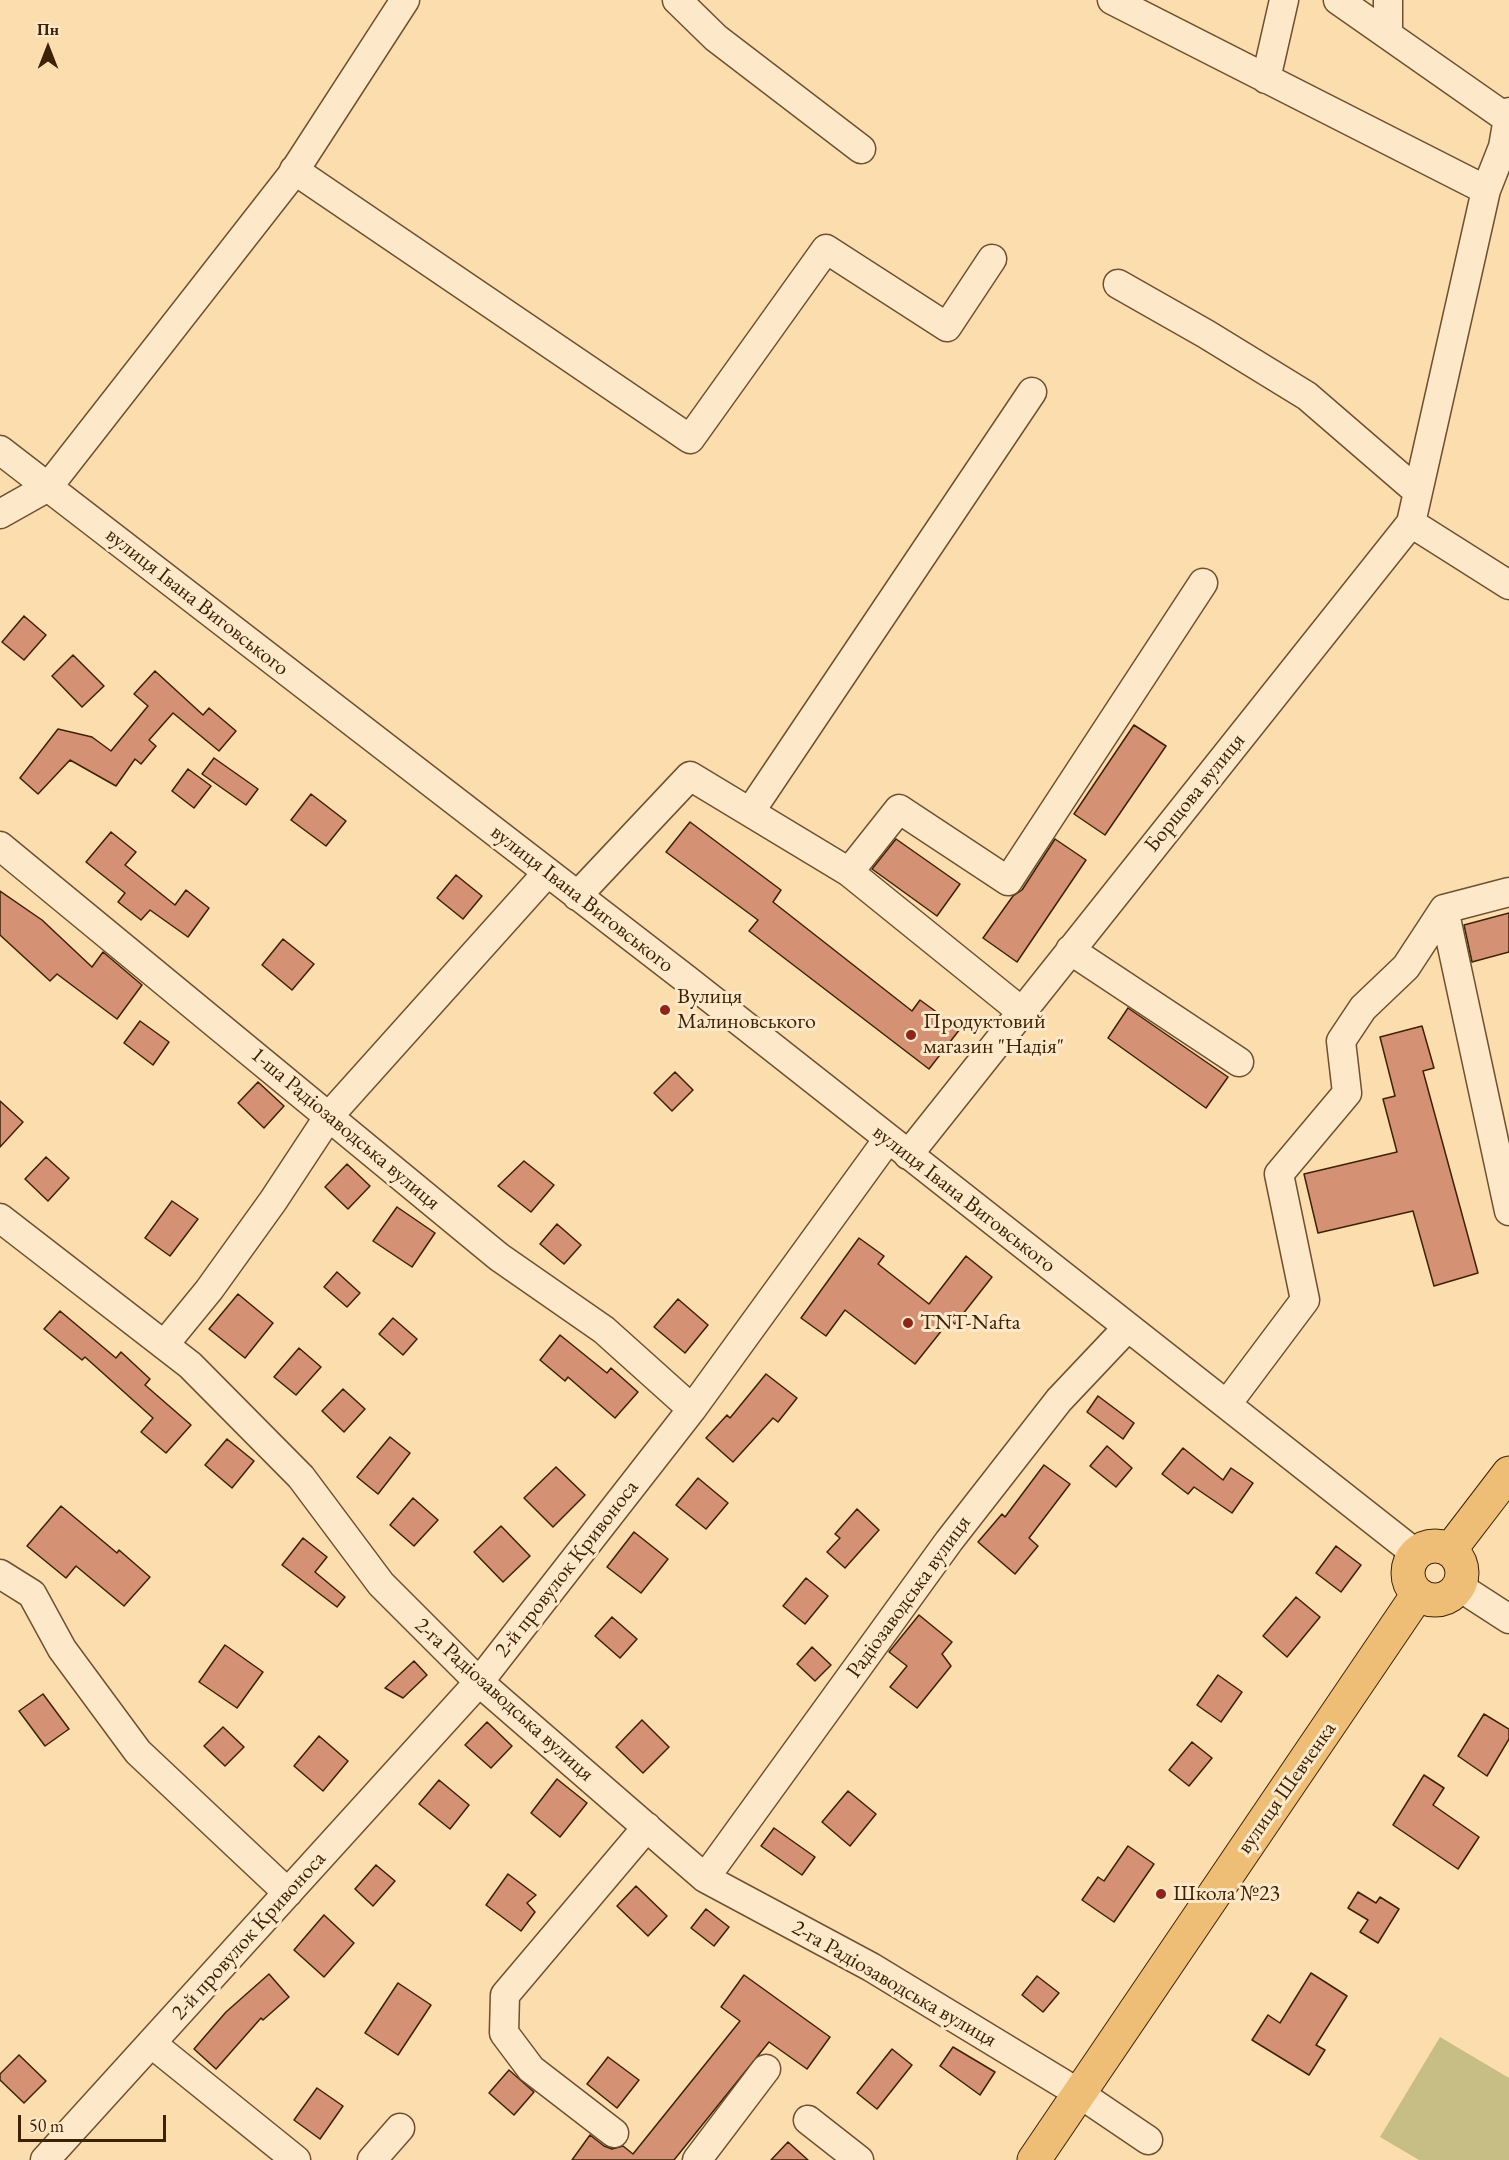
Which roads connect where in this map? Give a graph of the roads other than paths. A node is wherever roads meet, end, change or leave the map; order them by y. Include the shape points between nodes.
1 (677, 0) edge
2 (1112, 0) edge
3 (1284, 0) edge
4 (1338, 0) edge
5 (1388, 0) edge
6 (400, 3) edge
7 (1388, 35) junction
8 (1266, 79) junction
9 (1507, 131) edge
10 (861, 149) dead end
11 (294, 170) junction
12 (1486, 190) junction
13 (992, 259) dead end
14 (1118, 284) dead end
15 (1032, 392) dead end
16 (0, 450) edge
17 (48, 487) junction
18 (1417, 491) junction
19 (0, 514) edge
20 (1411, 523) junction
21 (1203, 583) dead end
22 (1509, 585) edge
23 (750, 812) junction
24 (0, 846) edge
25 (849, 872) junction
26 (547, 873) junction
27 (1509, 892) edge
28 (577, 896) junction
29 (1444, 909) junction
30 (1070, 950) junction
31 (1021, 1011) junction
32 (1239, 1062) dead end
33 (329, 1116) junction
34 (898, 1147) junction
35 (1509, 1211) edge
36 (0, 1218) edge
37 (1128, 1327) junction
38 (164, 1345) junction
39 (1227, 1404) junction
40 (692, 1409) junction
41 (1509, 1473) edge
42 (1450, 1550) junction
43 (1415, 1553) junction
44 (0, 1574) edge
45 (1458, 1586) junction
46 (1418, 1594) junction
47 (1509, 1619) edge
48 (479, 1682) junction
49 (646, 1827) junction
50 (705, 1878) junction
51 (288, 1893) junction
52 (152, 2043) junction
53 (766, 2069) dead end
54 (1080, 2094) junction
55 (808, 2120) dead end
56 (400, 2128) dead end
57 (614, 2133) dead end
58 (1148, 2140) dead end
59 (45, 2160) edge
60 (296, 2160) edge
61 (372, 2160) edge
62 (697, 2160) edge
63 (858, 2160) edge
64 (1034, 2160) edge

1 - 10 street via 716,38
2 - 8 street
3 - 8 street
4 - 7 street
5 - 7 street
6 - 11 street
7 - 9 street
8 - 12 street
9 - 12 street
11 - 13 street via 690,439 826,249 947,327
11 - 17 street
12 - 18 street
14 - 18 street via 1307,396
15 - 23 street
16 - 17 street, вулиця Івана Виговського
17 - 19 street
17 - 26 street, вулиця Івана Виговського
18 - 20 street
20 - 22 street
20 - 30 street, Борщова вулиця
21 - 25 street via 1008,881 899,809
23 - 25 street
23 - 28 street via 690,776
24 - 33 street, 1-ша Радіозаводська вулиця
25 - 31 street
26 - 28 street, вулиця Івана Виговського
26 - 33 street
27 - 29 street
28 - 34 street, вулиця Івана Виговського
29 - 35 street
29 - 39 street via 1406,967 1363,1008 1341,1041 1347,1093 1279,1174 1305,1300
30 - 31 street, Борщова вулиця
30 - 32 street
31 - 34 street, Борщова вулиця
33 - 38 street via 209,1290
33 - 40 street, 1-ша Радіозаводська вулиця via 499,1257 604,1330
34 - 37 street, вулиця Івана Виговського
34 - 40 street, 2-й провулок Кривоноса
36 - 38 street, 2-га Радіозаводська вулиця
37 - 39 street, вулиця Івана Виговського
37 - 50 street, Радіозаводська вулиця via 1059,1400 949,1541
38 - 48 street, 2-га Радіозаводська вулиця via 190,1365 301,1477 381,1584
39 - 43 street, вулиця Івана Виговського
40 - 48 street, 2-й провулок Кривоноса
41 - 42 main road
42 - 43 main road via 1430,1547
42 - 45 main road via 1463,1572
43 - 46 main road via 1408,1578
44 - 51 street via 32,1594 62,1649 138,1752
45 - 46 main road via 1440,1599
45 - 47 street
46 - 54 main road, вулиця Шевченка
48 - 49 street, 2-га Радіозаводська вулиця
48 - 51 street, 2-й провулок Кривоноса
49 - 50 street, 2-га Радіозаводська вулиця
49 - 57 street via 505,1995 504,2033 531,2069
50 - 54 street, 2-га Радіозаводська вулиця via 871,1967
51 - 52 street, 2-й провулок Кривоноса
52 - 59 street, 2-й провулок Кривоноса
52 - 60 street
53 - 62 street
54 - 58 street, 2-га Радіозаводська вулиця
54 - 64 main road, вулиця Шевченка
55 - 63 street
56 - 61 street

